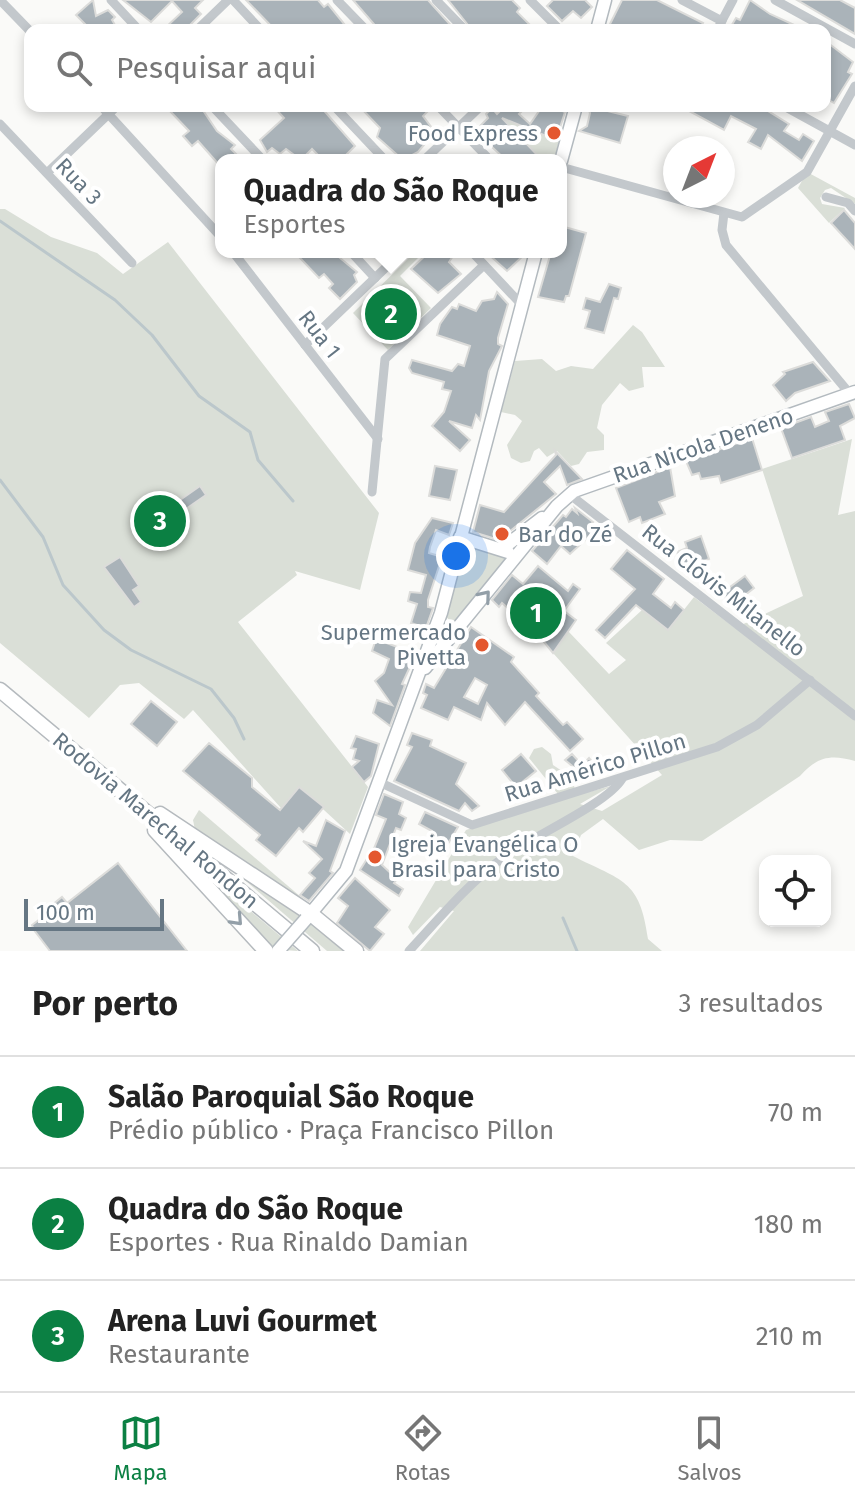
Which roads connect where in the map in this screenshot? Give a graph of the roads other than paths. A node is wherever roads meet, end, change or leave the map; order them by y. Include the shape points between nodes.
1 (0, 0) edge
2 (111, 0) edge
3 (231, 0) edge
4 (337, 0) edge
5 (436, 0) edge
6 (530, 0) edge
7 (605, 0) edge
8 (682, 0) edge
9 (733, 0) edge
10 (775, 0) edge
11 (133, 24) edge
12 (204, 24) edge
13 (255, 24) edge
14 (360, 24) edge
15 (459, 24) edge
16 (554, 24) edge
17 (599, 24) edge
18 (716, 24) edge
19 (720, 24) edge
20 (819, 24) edge
21 (24, 25) edge
22 (831, 31) edge
23 (855, 44) edge
24 (855, 86) edge
25 (103, 112) edge
26 (107, 112) edge
27 (218, 112) edge
28 (340, 112) edge
29 (443, 112) edge
30 (475, 112) edge
31 (574, 112) edge
32 (795, 112) edge
33 (0, 124) edge
34 (458, 128) junction
35 (830, 131) junction
36 (855, 145) edge
37 (257, 154) edge
38 (379, 154) edge
39 (430, 154) edge
40 (484, 154) edge
41 (563, 154) edge
42 (567, 169) edge
43 (47, 173) junction
44 (826, 197) dead end
45 (855, 211) edge
46 (724, 213) junction
47 (215, 230) edge
48 (238, 258) edge
49 (357, 258) edge
50 (396, 258) edge
51 (478, 258) edge
52 (534, 258) edge
53 (132, 263) dead end
54 (484, 265) junction
55 (375, 278) junction
56 (521, 304) junction
57 (305, 345) junction
58 (853, 393) edge
59 (378, 439) junction
60 (372, 492) dead end
61 (569, 494) junction
62 (557, 506) junction
63 (460, 537) junction
64 (503, 548) junction
65 (513, 562) junction
66 (440, 619) junction
67 (457, 629) junction
68 (418, 676) junction
69 (810, 680) junction
70 (0, 690) edge
71 (855, 716) edge
72 (622, 779) junction
73 (108, 780) junction
74 (379, 782) junction
75 (309, 916) junction
76 (266, 951) edge
77 (278, 951) edge
78 (312, 951) edge
79 (356, 951) edge
80 (409, 951) edge

1 - 21 street
2 - 11 street
3 - 12 street
3 - 13 street
4 - 14 street
5 - 15 street
6 - 16 street
7 - 17 main road
8 - 18 street
9 - 19 street
10 - 20 street
22 - 23 street
24 - 35 street
25 - 43 street
26 - 47 street
27 - 37 street
28 - 38 street
29 - 34 street
30 - 34 street
31 - 41 main road
32 - 35 street
33 - 43 street, Rua 3
34 - 39 street
34 - 40 street
35 - 36 street
35 - 46 street via 807,172 742,217
42 - 46 street
43 - 53 street, Rua 3
44 - 45 street via 848,203
46 - 58 street via 726,245
48 - 57 street, Rua 1
49 - 55 street
50 - 55 street
51 - 54 street
52 - 56 main road
54 - 56 street
54 - 59 street via 385,359
55 - 57 street
56 - 63 main road
57 - 59 street, Rua 1
58 - 61 main road, Rua Nicola Deneno
59 - 60 street
61 - 62 main road, Rua Nicola Deneno
61 - 69 street, Rua Clóvis Milanello
62 - 64 main road
62 - 65 main road
63 - 64 main road
63 - 66 main road
64 - 65 main road
67 -> 65 main road
66 - 67 main road via 446,628
66 - 68 main road
67 - 68 main road
68 - 74 main road
69 - 71 street, Rua Clóvis Milanello
69 - 72 street, Rua Américo Pillon via 736,739
70 - 73 main road, Rodovia Marechal Rondon
72 - 74 street, Rua Américo Pillon via 469,825
72 - 80 street via 603,800 544,830 496,863
73 - 75 main road
73 -> 76 main road
73 - 78 main road, Rodovia Marechal Rondon
74 - 75 main road via 345,874
75 - 77 main road, bridge
75 - 79 main road

